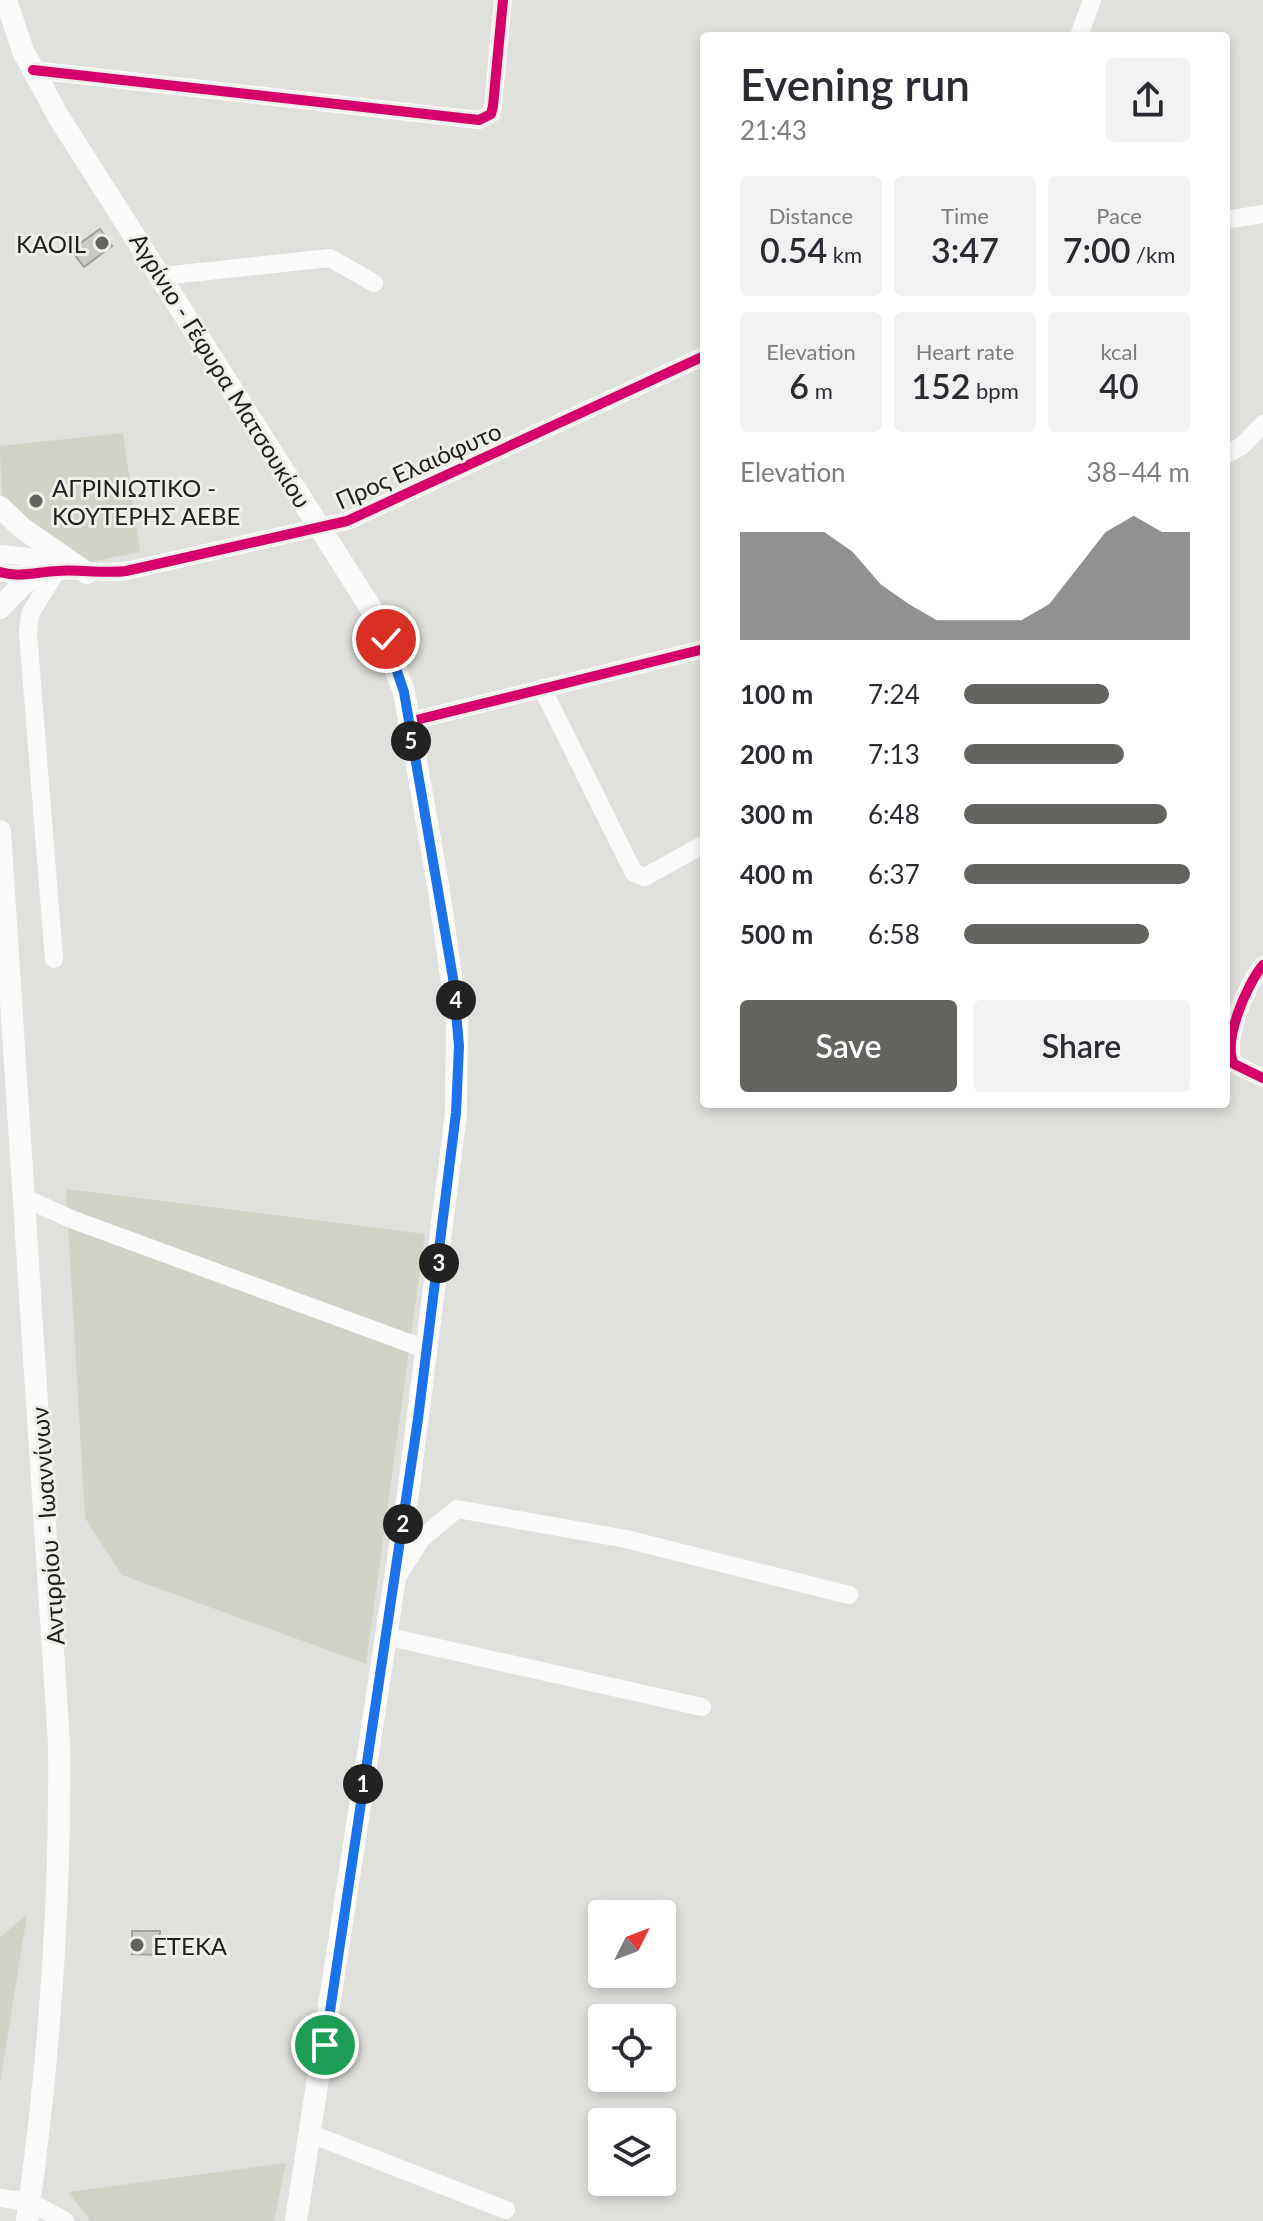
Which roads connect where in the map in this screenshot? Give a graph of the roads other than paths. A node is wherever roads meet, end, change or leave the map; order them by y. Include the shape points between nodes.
1 (6, 0) edge
2 (503, 0) edge
3 (1092, 0) edge
4 (1080, 32) edge
5 (33, 70) junction
6 (1263, 214) edge
7 (1230, 219) edge
8 (162, 276) junction
9 (374, 283) dead end
10 (700, 358) edge
11 (1263, 424) edge
12 (1230, 453) edge
13 (0, 507) edge
14 (320, 528) junction
15 (0, 554) edge
16 (0, 572) edge
17 (48, 572) junction
18 (87, 573) junction
19 (0, 608) edge
20 (700, 650) edge
21 (542, 688) junction
22 (408, 722) junction
23 (0, 831) edge
24 (700, 847) edge
25 (54, 959) dead end
26 (1263, 965) edge
27 (1263, 1078) edge
28 (27, 1199) junction
29 (428, 1350) junction
30 (394, 1582) junction
31 (849, 1595) dead end
32 (385, 1636) junction
33 (702, 1707) dead end
34 (311, 2134) junction
35 (0, 2198) edge
36 (506, 2210) dead end
37 (29, 2211) edge
38 (65, 2221) edge
39 (296, 2221) edge

1 - 5 main road, Αγρίνιο - Γέφυρα Ματσουκίου
2 - 5 street via 493,106 491,114 479,120
3 - 4 street
5 - 8 main road, Αγρίνιο - Γέφυρα Ματσουκίου
6 - 7 street
8 - 9 street via 330,258
8 - 14 main road, Αγρίνιο - Γέφυρα Ματσουκίου
10 - 14 street, Προς Ελαιόφυτο via 371,511
11 - 12 street
13 - 18 main road
14 - 18 street, Προς Ελαιόφυτο via 126,571
14 - 22 main road, Αγρίνιο - Γέφυρα Ματσουκίου via 374,613 400,678
15 - 17 street via 30,557
16 - 17 street
17 - 18 street, Προς Ελαιόφυτο
17 - 19 main road
17 - 25 street via 30,614 28,633
20 - 21 street
21 - 22 street
21 - 24 street via 634,873 645,877 661,871
22 - 29 main road, Αγρίνιο - Γέφυρα Ματσουκίου via 453,978 459,1046
23 - 28 main road, Αντιρρίου - Ιωαννίνων
26 - 27 street via 1242,1002 1231,1051 1234,1064
28 - 29 street
28 - 37 main road, Αντιρρίου - Ιωαννίνων via 60,1777 51,2000
29 - 30 main road, Αγρίνιο - Γέφυρα Ματσουκίου
30 - 31 street via 422,1538 457,1509 668,1548
30 - 32 main road, Αγρίνιο - Γέφυρα Ματσουκίου
32 - 33 street
32 - 34 main road, Αγρίνιο - Γέφυρα Ματσουκίου
34 - 36 street
34 - 39 main road, Αγρίνιο - Γέφυρα Ματσουκίου
35 - 37 street
37 - 38 street

